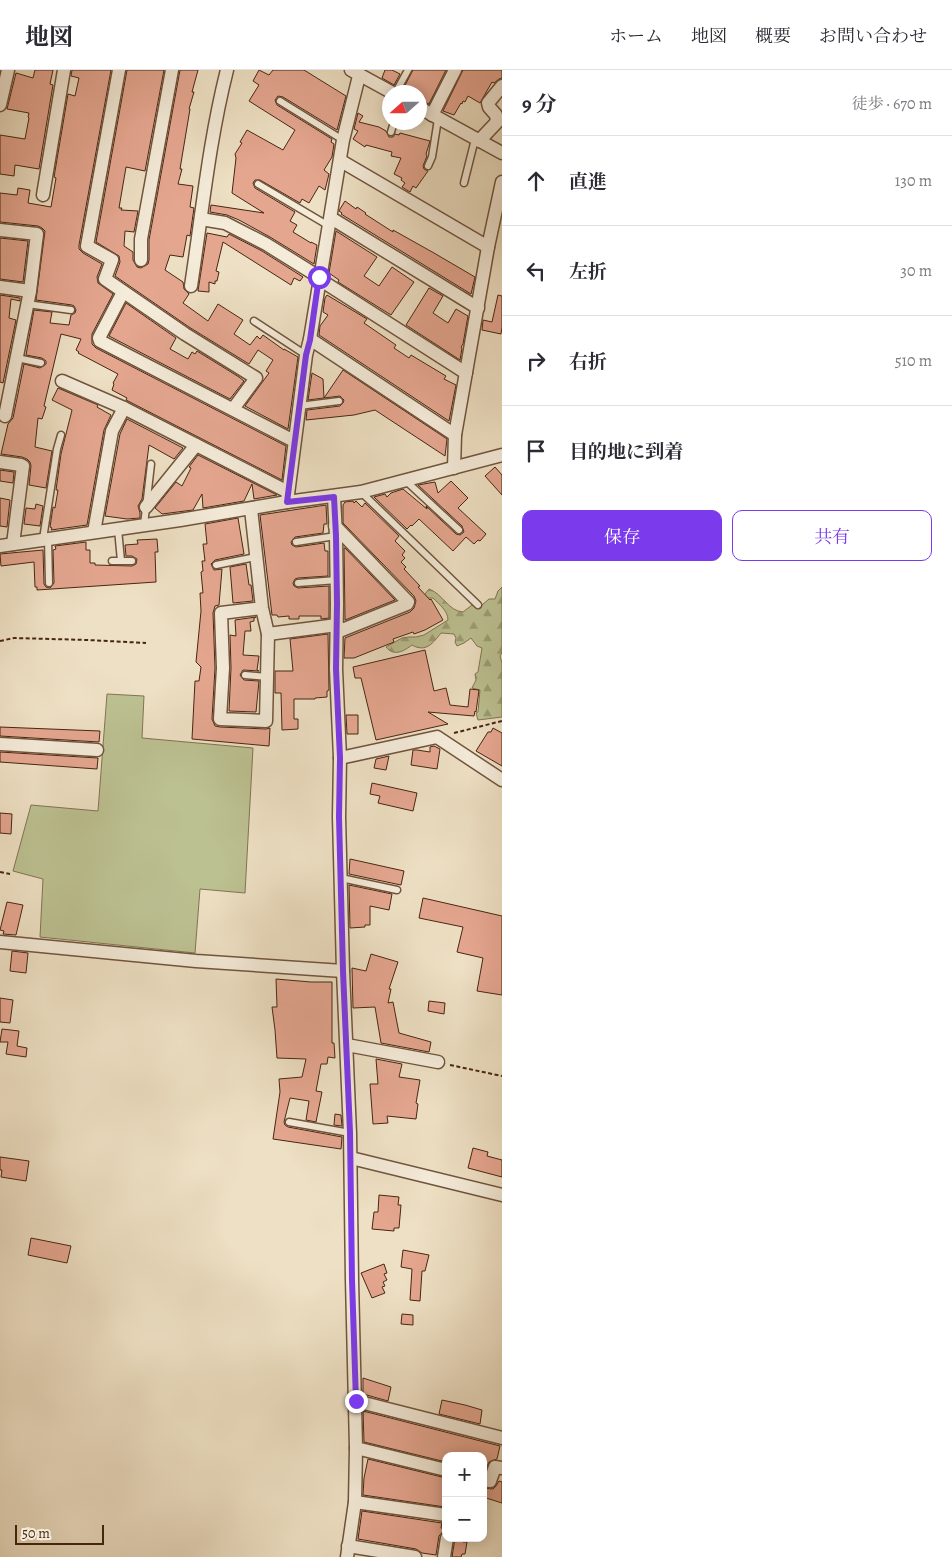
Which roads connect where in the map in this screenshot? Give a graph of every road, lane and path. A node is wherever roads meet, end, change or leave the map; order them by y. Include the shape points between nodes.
1 (8, 70) edge
2 (64, 70) edge
3 (118, 70) edge
4 (172, 70) edge
5 (227, 70) edge
6 (408, 70) edge
7 (455, 70) edge
8 (355, 73) edge
9 (400, 85) edge
10 (502, 86) edge
11 (382, 87) edge
12 (280, 101) dead end
13 (0, 105) edge
14 (427, 112) edge
15 (435, 117) junction
16 (343, 140) junction
17 (477, 140) junction
18 (502, 153) edge
19 (340, 161) junction
20 (428, 166) dead end
21 (502, 182) edge
22 (464, 183) dead end
23 (258, 184) dead end
24 (43, 195) dead end
25 (202, 219) junction
26 (330, 222) junction
27 (0, 230) edge
28 (488, 247) junction
29 (141, 260) dead end
30 (319, 278) junction
31 (0, 286) edge
32 (191, 286) dead end
33 (30, 291) junction
34 (123, 292) junction
35 (27, 304) junction
36 (478, 308) junction
37 (70, 310) dead end
38 (254, 322) dead end
39 (310, 340) junction
40 (306, 355) junction
41 (17, 358) junction
42 (41, 363) dead end
43 (466, 373) junction
44 (62, 381) dead end
45 (339, 401) dead end
46 (299, 406) junction
47 (124, 408) junction
48 (233, 409) junction
49 (5, 416) dead end
50 (61, 435) dead end
51 (455, 435) junction
52 (294, 441) junction
53 (196, 445) junction
54 (502, 455) edge
55 (0, 462) edge
56 (151, 464) dead end
57 (454, 468) junction
58 (406, 481) junction
59 (361, 492) junction
60 (288, 497) junction
61 (334, 497) junction
62 (146, 507) junction
63 (251, 508) junction
64 (144, 525) junction
65 (118, 528) junction
66 (459, 530) dead end
67 (336, 531) junction
68 (94, 532) junction
69 (46, 539) junction
70 (296, 542) dead end
71 (6, 545) edge
72 (258, 557) junction
73 (112, 561) dead end
74 (121, 561) junction
75 (132, 561) dead end
76 (216, 565) dead end
77 (337, 580) junction
78 (49, 583) dead end
79 (298, 583) dead end
80 (478, 605) dead end
81 (262, 608) junction
82 (337, 628) junction
83 (268, 634) junction
84 (0, 641) edge
85 (146, 643) dead end
86 (245, 675) dead end
87 (267, 677) junction
88 (502, 721) edge
89 (437, 737) junction
90 (0, 744) edge
91 (97, 750) dead end
92 (340, 758) junction
93 (502, 780) edge
94 (0, 872) edge
95 (10, 874) dead end
96 (341, 878) junction
97 (397, 890) dead end
98 (0, 942) edge
99 (343, 971) junction
100 (347, 1045) junction
101 (438, 1062) joint
102 (502, 1076) edge
103 (289, 1122) dead end
104 (350, 1132) junction
105 (351, 1158) junction
106 (502, 1195) edge
107 (356, 1401) junction
108 (502, 1438) edge
109 (356, 1448) junction
110 (502, 1468) edge
111 (442, 1469) edge
112 (487, 1481) edge
113 (355, 1502) junction
114 (442, 1514) edge
115 (446, 1542) edge
116 (348, 1551) edge
117 (415, 1557) edge
118 (444, 1557) edge

1 - 13 street
2 - 24 street
3 - 34 street via 87,246 112,260 105,279
4 - 29 street via 141,239
5 - 25 street via 208,162
6 - 9 lane
7 - 15 street
8 - 11 street
8 - 16 street
10 - 17 street via 488,103 497,122
12 - 16 lane
14 - 15 street
15 - 17 street
15 - 20 lane via 432,157
16 - 19 street
17 - 18 street
17 - 22 lane
19 - 26 street
19 - 28 street
21 - 28 street
23 - 26 lane
25 - 30 street via 225,223 266,244
25 - 32 street
26 - 30 street
26 - 36 street
27 - 33 street via 38,234
28 - 36 street
30 - 39 street
30 - 43 street
31 - 33 street
33 - 35 street
34 - 48 street via 256,378
34 - 48 street via 100,341
35 - 37 lane
35 - 41 street
36 - 43 street
38 - 40 lane
39 - 40 street
39 - 51 street
40 - 46 street
41 - 42 lane
41 - 49 street
43 - 51 street
44 - 47 street
45 - 46 lane
46 - 52 street
47 - 53 street
47 - 68 street via 112,431
48 - 52 street
50 - 69 lane
51 - 57 street
52 - 60 street
53 - 60 street
53 - 62 street
54 - 57 street
55 - 71 street via 23,466
56 - 62 lane
57 - 58 street
58 - 59 street
58 - 66 lane
59 - 61 street
59 - 80 lane
60 - 61 street
60 - 63 street
61 - 67 street
62 - 64 lane
63 - 64 street
63 - 72 street
64 - 65 street
65 - 68 street
65 - 74 lane
67 - 70 lane
67 - 77 street
67 - 82 street via 408,602
68 - 69 street
69 - 71 street
69 - 78 lane
72 - 76 lane
72 - 81 street
73 - 74 lane
74 - 75 lane
77 - 79 lane
77 - 82 street
81 - 83 street
81 - 87 street via 221,613 223,668 220,719 266,721
82 - 83 street
82 - 92 street
83 - 87 street
84 - 85 path via 23,638
86 - 87 lane
88 - 89 path
89 - 92 street
89 - 93 street
90 - 91 street
92 - 96 street
94 - 95 path
96 - 97 lane
96 - 99 street
98 - 99 street
99 - 100 street
100 - 101 street
100 - 104 street
101 - 102 path
103 - 104 lane
104 - 105 street
105 - 106 street
105 - 107 street
107 - 108 street
107 - 109 street
109 - 111 street
109 - 113 street
110 - 112 street via 495,1467 490,1481
113 - 114 street
113 - 116 street
115 - 118 street
116 - 117 street

